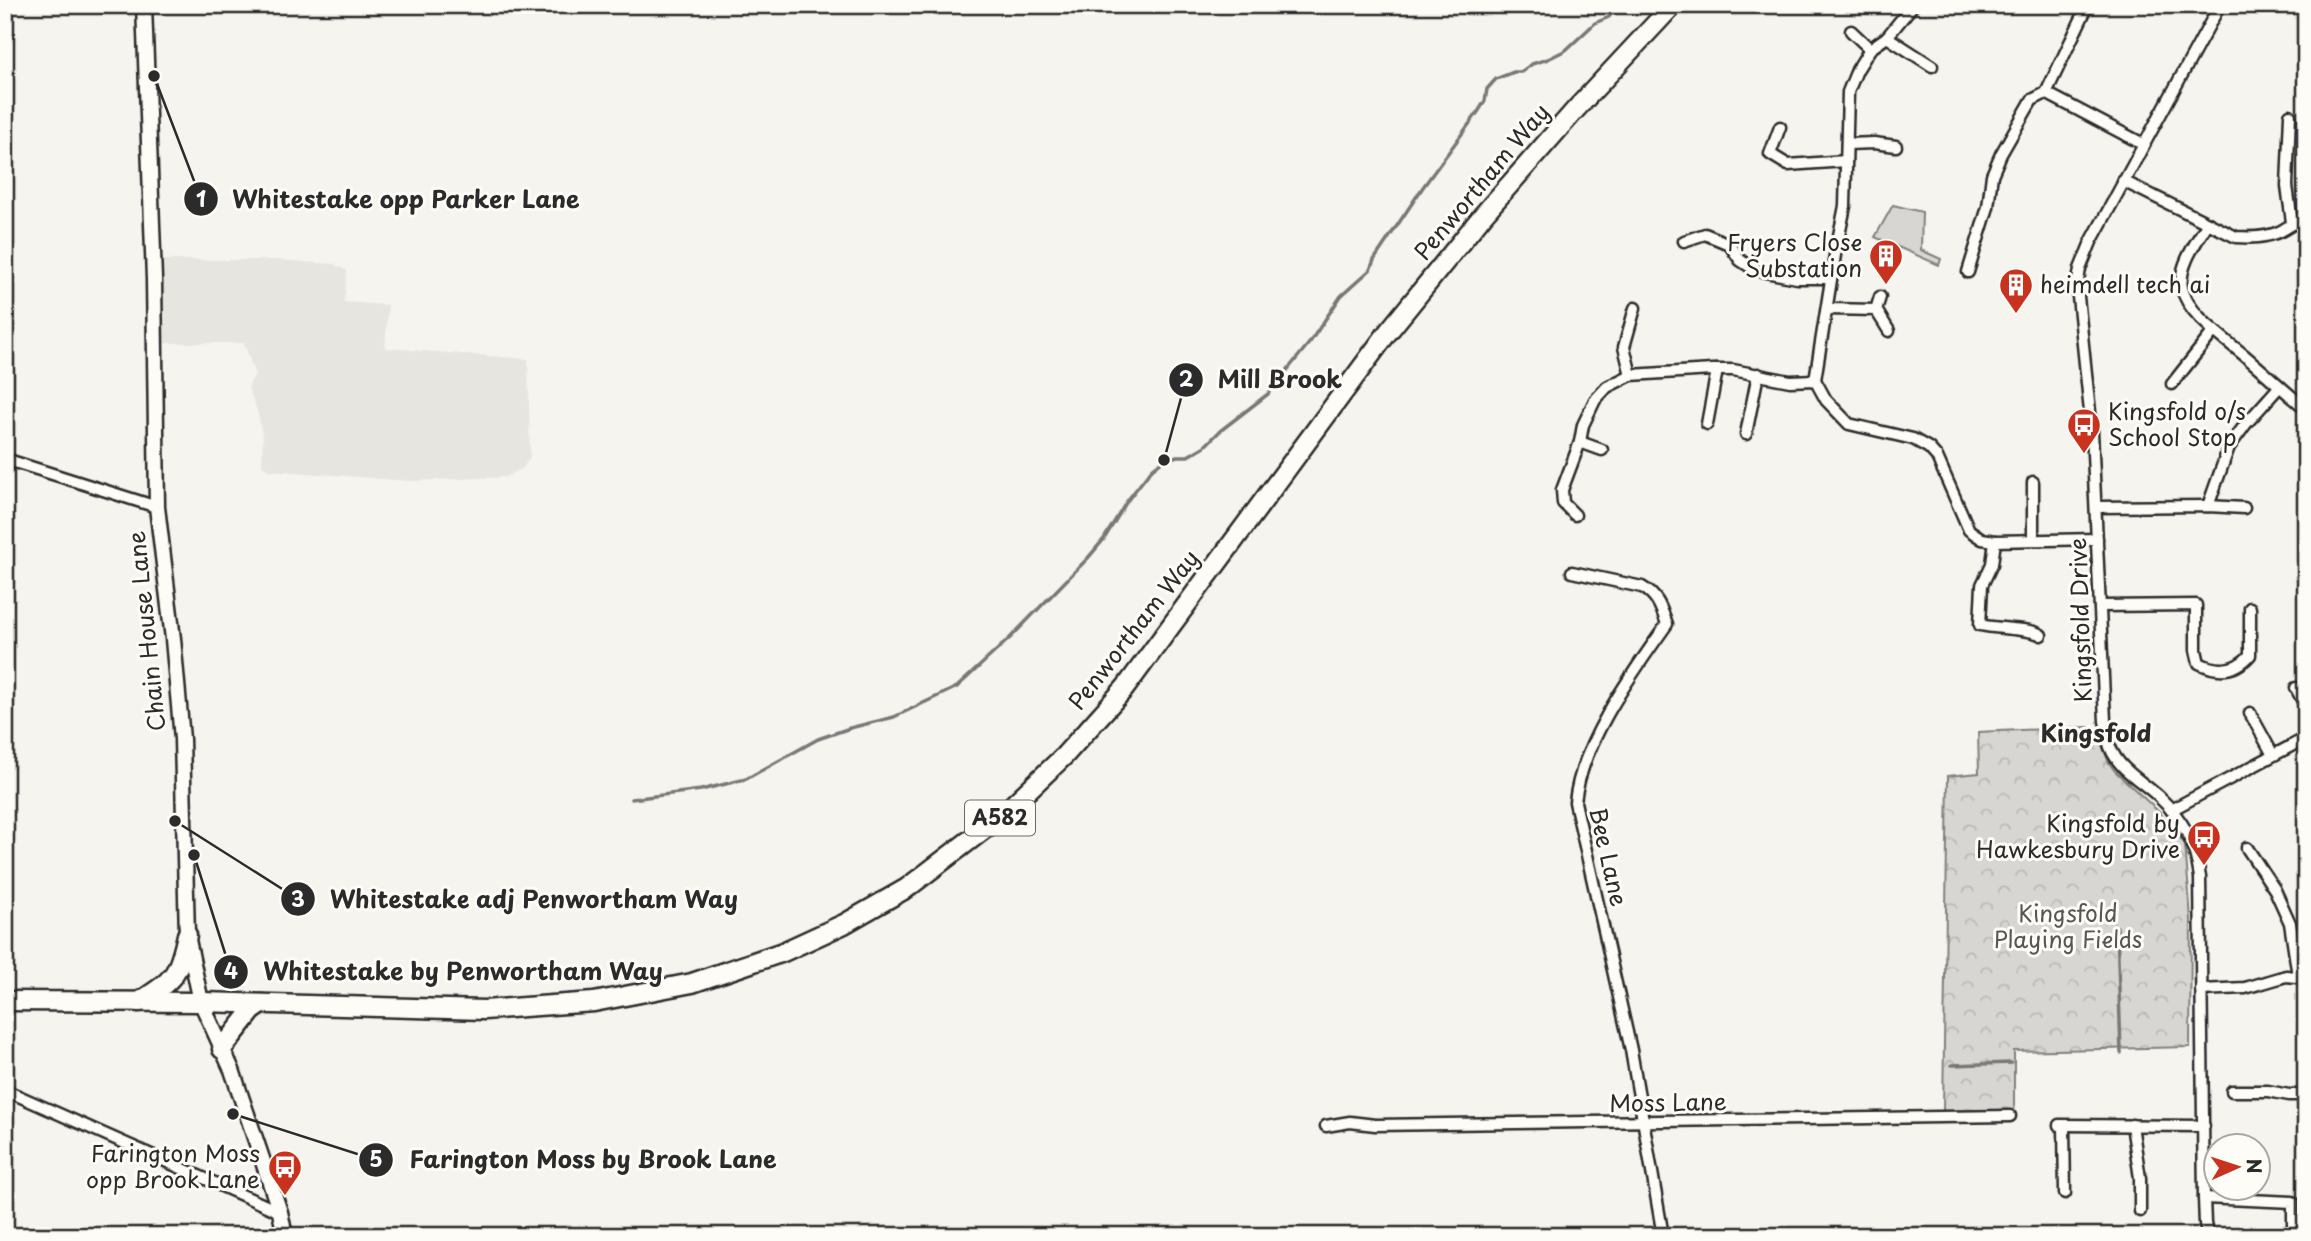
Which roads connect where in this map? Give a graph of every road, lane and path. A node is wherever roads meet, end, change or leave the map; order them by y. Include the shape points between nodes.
1 (144, 5) edge
2 (1913, 5) edge
3 (2088, 5) edge
4 (2220, 5) edge
5 (1668, 9) edge
6 (1851, 32) dead end
7 (1887, 37) junction
8 (1870, 49) junction
9 (1931, 66) dead end
10 (2046, 93) junction
11 (2290, 115) dead end
12 (1780, 127) dead end
13 (1847, 144) junction
14 (2143, 144) junction
15 (1896, 146) dead end
16 (1846, 161) junction
17 (2123, 181) junction
18 (2306, 217) edge
19 (2292, 222) junction
20 (2208, 223) junction
21 (1685, 241) dead end
22 (1969, 272) dead end
23 (1831, 278) junction
24 (1881, 297) dead end
25 (1635, 308) dead end
26 (1827, 309) junction
27 (1876, 310) junction
28 (1889, 331) dead end
29 (2214, 331) junction
30 (1717, 370) junction
31 (1758, 374) junction
32 (1631, 375) junction
33 (1815, 380) junction
34 (2172, 384) dead end
35 (2280, 387) junction
36 (2306, 409) edge
37 (1707, 424) dead end
38 (1746, 433) dead end
39 (1580, 442) junction
40 (1602, 450) dead end
41 (5, 459) edge
42 (2033, 482) dead end
43 (2208, 506) junction
44 (157, 507) junction
45 (2096, 507) junction
46 (2244, 508) dead end
47 (1575, 515) dead end
48 (2034, 539) junction
49 (2097, 539) junction
50 (1996, 541) junction
51 (1572, 572) dead end
52 (2100, 607) junction
53 (2250, 608) dead end
54 (2041, 635) dead end
55 (2296, 688) dead end
56 (2306, 707) edge
57 (2250, 713) dead end
58 (2306, 738) edge
59 (2273, 755) junction
60 (2171, 810) junction
61 (2247, 848) dead end
62 (187, 935) junction
63 (2302, 977) edge
64 (2202, 990) junction
65 (5, 1001) edge
66 (139, 1002) junction
67 (201, 1002) junction
68 (261, 1004) junction
69 (222, 1049) junction
70 (5, 1090) edge
71 (2232, 1091) dead end
72 (2306, 1095) edge
73 (2011, 1116) dead end
74 (1645, 1122) junction
75 (1325, 1125) dead end
76 (2132, 1125) junction
77 (2204, 1126) junction
78 (2204, 1132) edge
79 (2065, 1193) dead end
80 (2272, 1201) edge
81 (2204, 1202) edge
82 (2140, 1210) dead end
83 (280, 1212) junction
84 (285, 1236) edge
85 (1663, 1236) edge
86 (2208, 1236) edge
87 (2293, 1236) edge

1 - 44 street, Chain House Lane
2 - 7 street
3 - 10 street
4 - 14 street, Kingsfold Drive
5 - 68 highway, Penwortham Way / A582 via 1483,215 1388,332 1125,688 1064,756 1000,817 907,888 783,952 692,983 594,1002 484,1010
6 - 8 street
7 - 8 street
7 - 9 street
8 - 13 street via 1848,92
10 - 14 street
10 - 22 street via 2032,100 2001,154
11 - 19 street via 2287,186
12 - 16 street via 1770,154 1788,165
13 - 15 street
13 - 16 street
14 - 17 street, Kingsfold Drive
16 - 23 street via 1845,206
17 - 20 street
17 - 45 street, Kingsfold Drive via 2091,242 2077,287
18 - 19 street
19 - 20 street via 2256,238 2236,237
20 - 29 street via 2188,258 2181,285 2186,300
21 - 23 street via 1704,234 1729,244 1755,271
23 - 26 street
24 - 27 street
25 - 32 street via 1624,347
26 - 27 street
26 - 33 street
27 - 28 street
29 - 34 street
29 - 35 street
30 - 31 street
30 - 32 street
30 - 37 street
31 - 33 street via 1790,381
31 - 38 street
32 - 39 street via 1607,387 1595,400
33 - 50 street via 1826,400 1849,424 1913,439 1929,449 1937,457 1969,530
35 - 36 street
35 - 43 street via 2229,447
39 - 40 street
39 - 47 street via 1562,491 1563,503
41 - 44 street
42 - 48 street
43 - 45 street
43 - 46 street
44 - 62 street, Chain House Lane via 182,739
45 - 49 street, Kingsfold Drive
48 - 49 street
48 - 50 street
49 - 52 street, Kingsfold Drive
50 - 54 street via 1982,585 1980,625
51 - 74 street, Bee Lane via 1653,593 1667,624 1598,731 1577,784 1575,802
52 - 53 street via 2196,605 2199,663 2231,670 2250,655
52 - 60 street, Kingsfold Drive via 2110,748 2127,771
55 - 56 street
57 - 59 street
58 - 59 street
59 - 60 street
60 - 64 street, Kingsfold Drive via 2190,836 2198,863
61 - 63 street via 2290,923
62 - 66 highway via 181,962 169,982
62 - 67 street, Chain House Lane
63 - 64 street via 2286,976 2245,988
64 - 77 street, Kingsfold Drive
65 - 66 highway, Penwortham Way / A582
66 - 67 highway, Penwortham Way / A582
67 - 68 highway, Penwortham Way / A582
67 - 69 street, Chain House Lane
68 - 69 highway
69 - 83 street, Chain House Lane
70 - 83 street
71 - 72 street
73 - 74 street, Moss Lane
74 - 75 street, Moss Lane
74 - 85 street, Bee Lane
76 - 77 street
76 - 79 street via 2061,1125
76 - 82 street
77 - 78 street, Kingsfold Drive
80 - 87 street via 2292,1202
81 - 86 street, Kingsfold Drive
83 - 84 street, Chain House Lane

